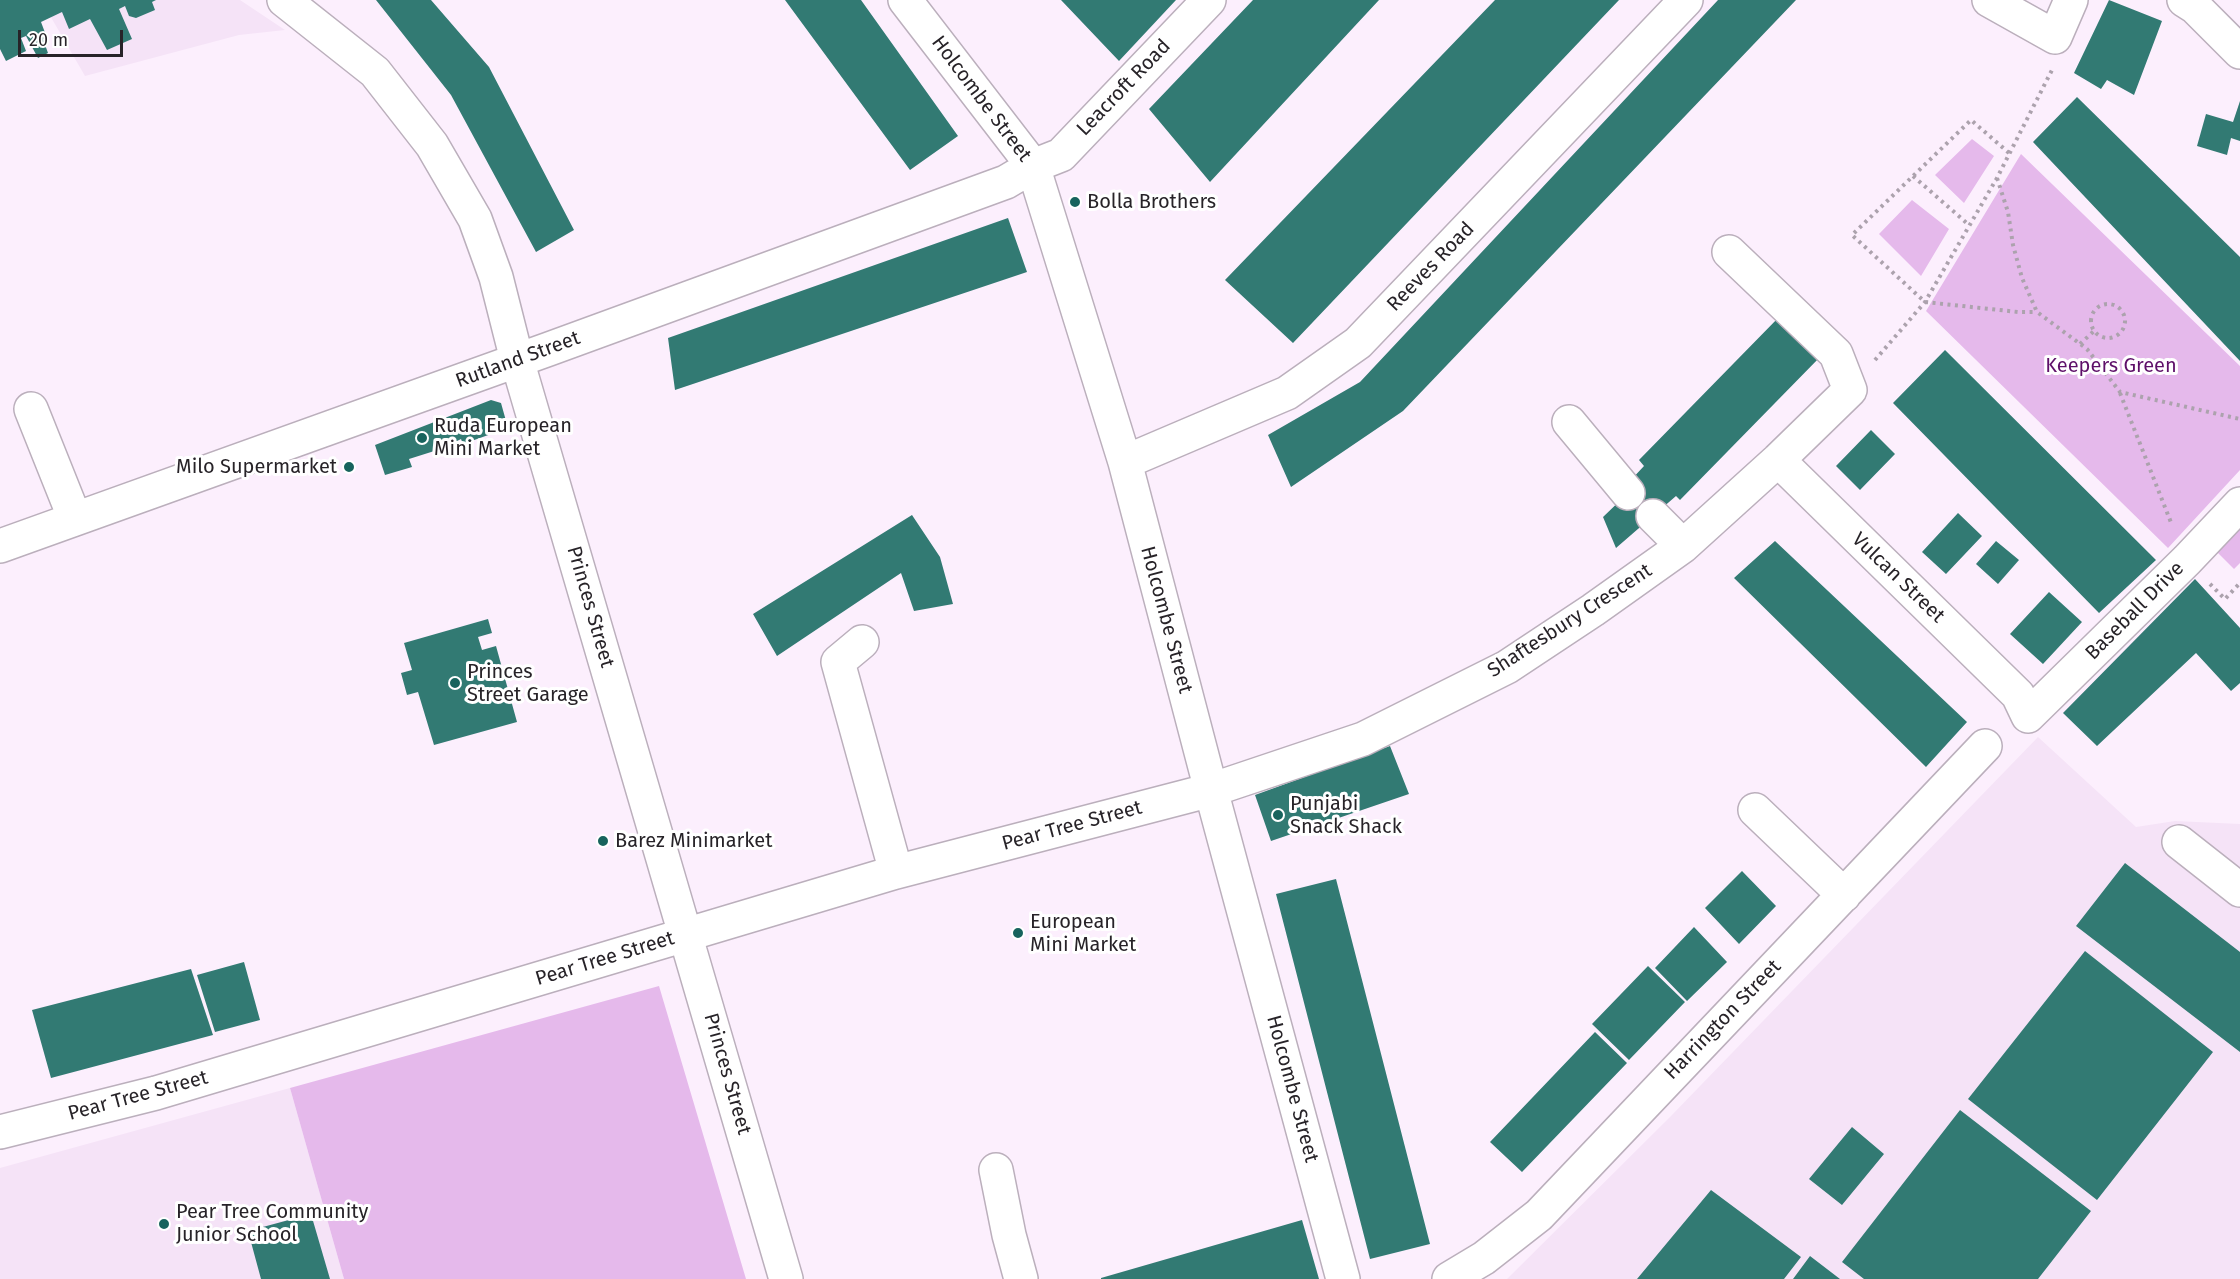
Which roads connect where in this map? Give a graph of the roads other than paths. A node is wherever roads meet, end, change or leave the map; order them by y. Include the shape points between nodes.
1 (284, 0) edge
2 (905, 0) edge
3 (1209, 0) edge
4 (1686, 0) edge
5 (1989, 0) edge
6 (2071, 0) edge
7 (2184, 0) edge
8 (2240, 52) edge
9 (1033, 166) junction
10 (1729, 252) dead end
11 (517, 360) junction
12 (31, 409) dead end
13 (1569, 422) dead end
14 (1778, 460) junction
15 (1125, 462) junction
16 (1628, 493) dead end
17 (2240, 504) edge
18 (1653, 516) dead end
19 (75, 519) junction
20 (0, 546) edge
21 (1683, 546) junction
22 (862, 642) dead end
23 (2023, 706) joint
24 (1985, 746) dead end
25 (1211, 790) junction
26 (1755, 810) dead end
27 (2179, 842) dead end
28 (896, 872) junction
29 (2240, 890) edge
30 (1844, 895) junction
31 (686, 933) junction
32 (0, 1132) edge
33 (996, 1170) dead end
34 (786, 1279) edge
35 (1021, 1279) edge
36 (1343, 1279) edge
37 (1449, 1279) edge

1 - 11 street, Princes Street via 375,72 432,145 475,219 496,277
2 - 9 street, Holcombe Street
3 - 9 street, Leacroft Road via 1060,155
4 - 15 street, Reeves Road via 1358,343 1287,393
5 - 6 street via 2055,37
7 - 8 street
9 - 11 street, Rutland Street via 1006,182
9 - 15 street, Holcombe Street
10 - 14 street, Shaftesbury Crescent via 1836,354 1850,390
11 - 19 street, Rutland Street
11 - 31 street, Princes Street
12 - 19 street
13 - 16 street
14 - 21 street, Shaftesbury Crescent
14 - 23 street, Vulcan Street
15 - 25 street, Holcombe Street
17 - 23 street, Baseball Drive via 2187,560
18 - 21 street
19 - 20 street, Rutland Street
21 - 25 street, Shaftesbury Crescent via 1507,667 1363,739
22 - 28 street via 838,663
24 - 30 street, Harrington Street
25 - 28 street, Pear Tree Street
25 - 36 street, Holcombe Street
26 - 30 street
27 - 29 street
28 - 31 street, Pear Tree Street
30 - 37 street, Harrington Street via 1539,1215 1494,1251
31 - 32 street, Pear Tree Street via 156,1093
31 - 34 street, Princes Street
33 - 35 street

